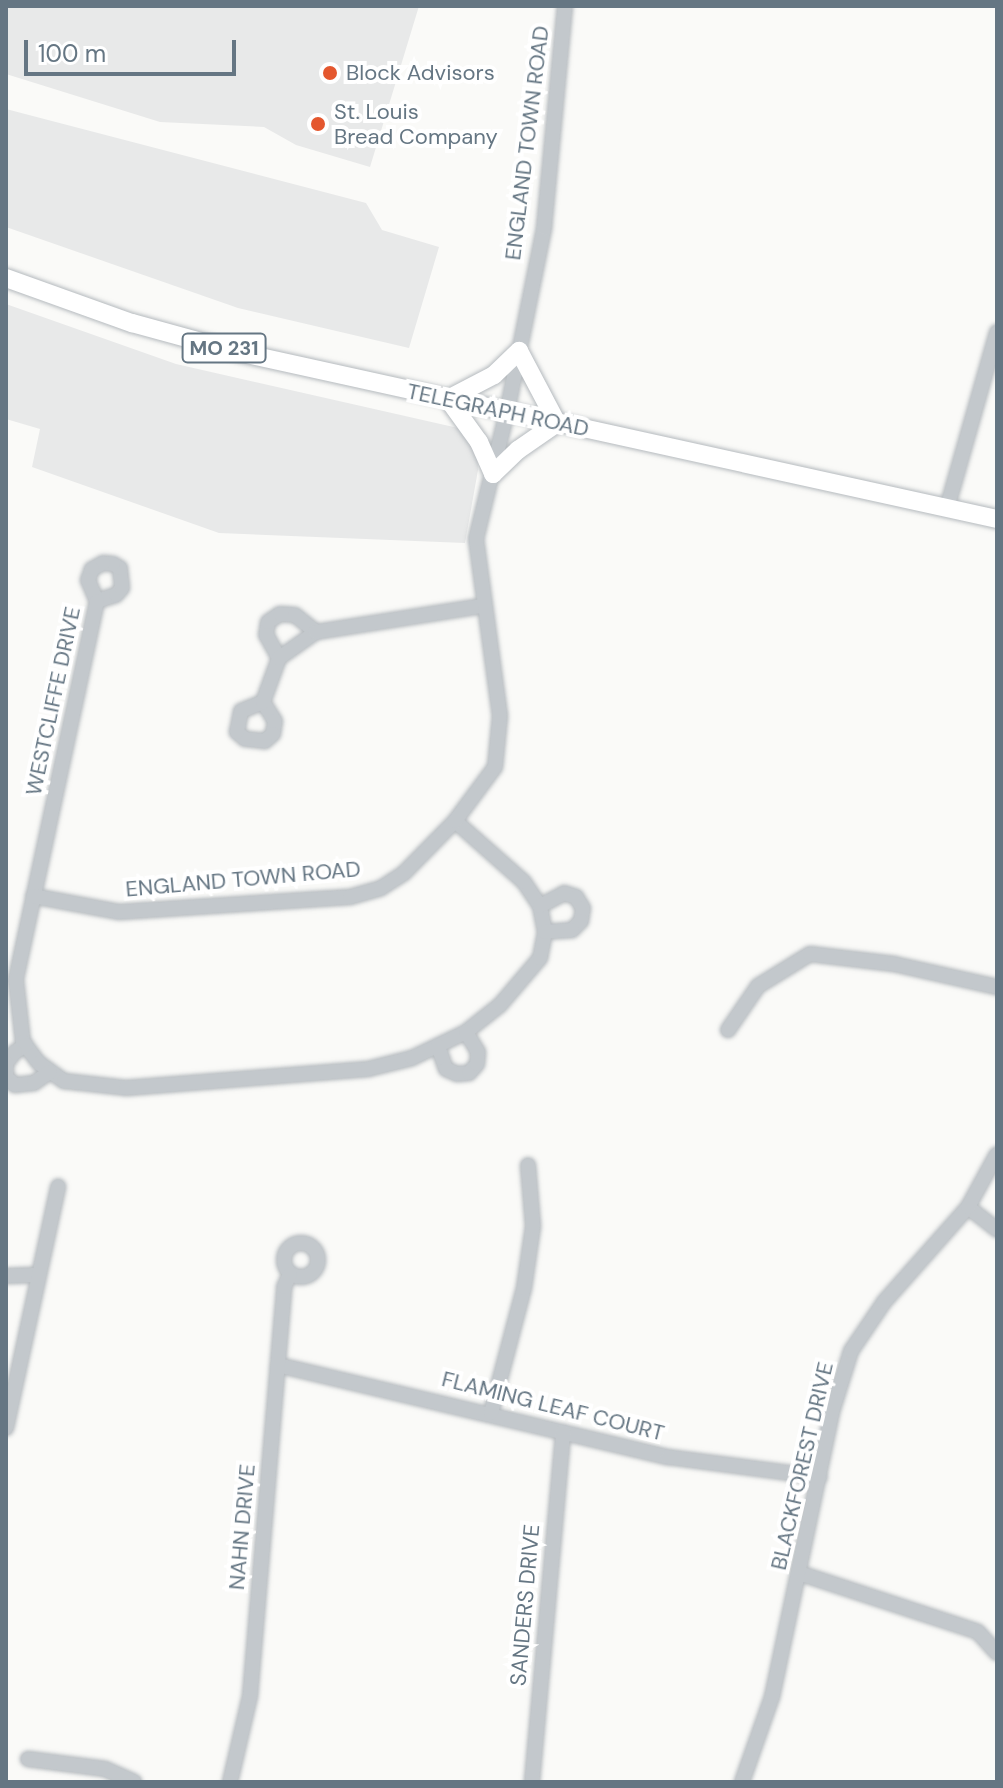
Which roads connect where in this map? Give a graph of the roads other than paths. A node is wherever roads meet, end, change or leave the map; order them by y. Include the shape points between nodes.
1 (565, 6) edge
2 (6, 278) edge
3 (997, 332) edge
4 (519, 351) junction
5 (448, 399) junction
6 (507, 412) junction
7 (557, 423) junction
8 (493, 474) junction
9 (947, 508) junction
10 (995, 521) edge
11 (97, 601) dead end
12 (482, 606) junction
13 (316, 632) junction
14 (279, 658) junction
15 (263, 702) dead end
16 (455, 821) junction
17 (33, 896) junction
18 (540, 906) junction
19 (545, 932) junction
20 (997, 987) edge
21 (728, 1030) dead end
22 (466, 1032) junction
23 (26, 1045) junction
24 (438, 1046) junction
25 (50, 1072) junction
26 (997, 1154) edge
27 (528, 1165) dead end
28 (58, 1187) dead end
29 (968, 1207) junction
30 (997, 1230) edge
31 (290, 1274) dead end
32 (39, 1275) junction
33 (6, 1276) edge
34 (278, 1365) junction
35 (491, 1413) junction
36 (6, 1428) edge
37 (563, 1432) junction
38 (820, 1477) junction
39 (799, 1573) junction
40 (997, 1653) edge
41 (28, 1759) dead end
42 (134, 1782) edge
43 (230, 1782) edge
44 (532, 1782) edge
45 (742, 1782) edge

1 - 4 street, ENGLAND TOWN ROAD via 544,228
2 - 5 main road, TELEGRAPH ROAD / MO 231 via 191,340
3 - 9 street
4 - 5 main road via 494,375
4 - 6 street, ENGLAND TOWN ROAD
4 - 7 main road
5 - 6 main road, TELEGRAPH ROAD / MO 231
5 - 8 main road via 479,442
6 - 7 main road, TELEGRAPH ROAD / MO 231
6 - 8 street, ENGLAND TOWN ROAD
7 - 8 main road
7 - 9 main road, TELEGRAPH ROAD / MO 231
8 - 12 street, ENGLAND TOWN ROAD via 476,539
9 - 10 main road, TELEGRAPH ROAD / MO 231
11 - 17 street, WESTCLIFFE DRIVE
12 - 13 street
12 - 16 street, ENGLAND TOWN ROAD via 500,744 495,767
13 - 14 street
13 - 14 street via 295,615 280,614 268,622 266,635
14 - 15 street
16 - 17 street, ENGLAND TOWN ROAD via 404,873 381,888 350,897 119,912
16 - 18 street via 524,882
17 - 23 street, WESTCLIFFE DRIVE via 16,980 17,1019
18 - 19 street
18 - 19 street via 564,893 576,897 583,908 581,921 572,930
19 - 22 street, WESTCLIFFE DRIVE via 540,958 500,1005
20 - 21 street via 894,964 810,954 758,986
22 - 24 street, WESTCLIFFE DRIVE
22 - 24 street via 478,1052 469,1073 446,1069
23 - 25 street, WESTCLIFFE DRIVE
23 - 25 street via 6,1063 6,1077 15,1085 34,1083
24 - 25 street, WESTCLIFFE DRIVE via 368,1069 126,1088 75,1084
26 - 29 street, BLACKFOREST DRIVE
27 - 35 street via 533,1226 524,1288
28 - 32 street
29 - 30 street
29 - 38 street, BLACKFOREST DRIVE via 884,1302 851,1351
31 - 34 street, NAHN DRIVE via 284,1287
32 - 33 street
32 - 36 street
34 - 35 street, FLAMING LEAF COURT
34 - 43 street, NAHN DRIVE via 250,1696
35 - 37 street, FLAMING LEAF COURT
37 - 38 street, FLAMING LEAF COURT via 668,1457
37 - 44 street, SANDERS DRIVE
38 - 39 street, BLACKFOREST DRIVE
39 - 40 street via 978,1632
39 - 45 street, BLACKFOREST DRIVE via 772,1697
41 - 42 street via 105,1769

